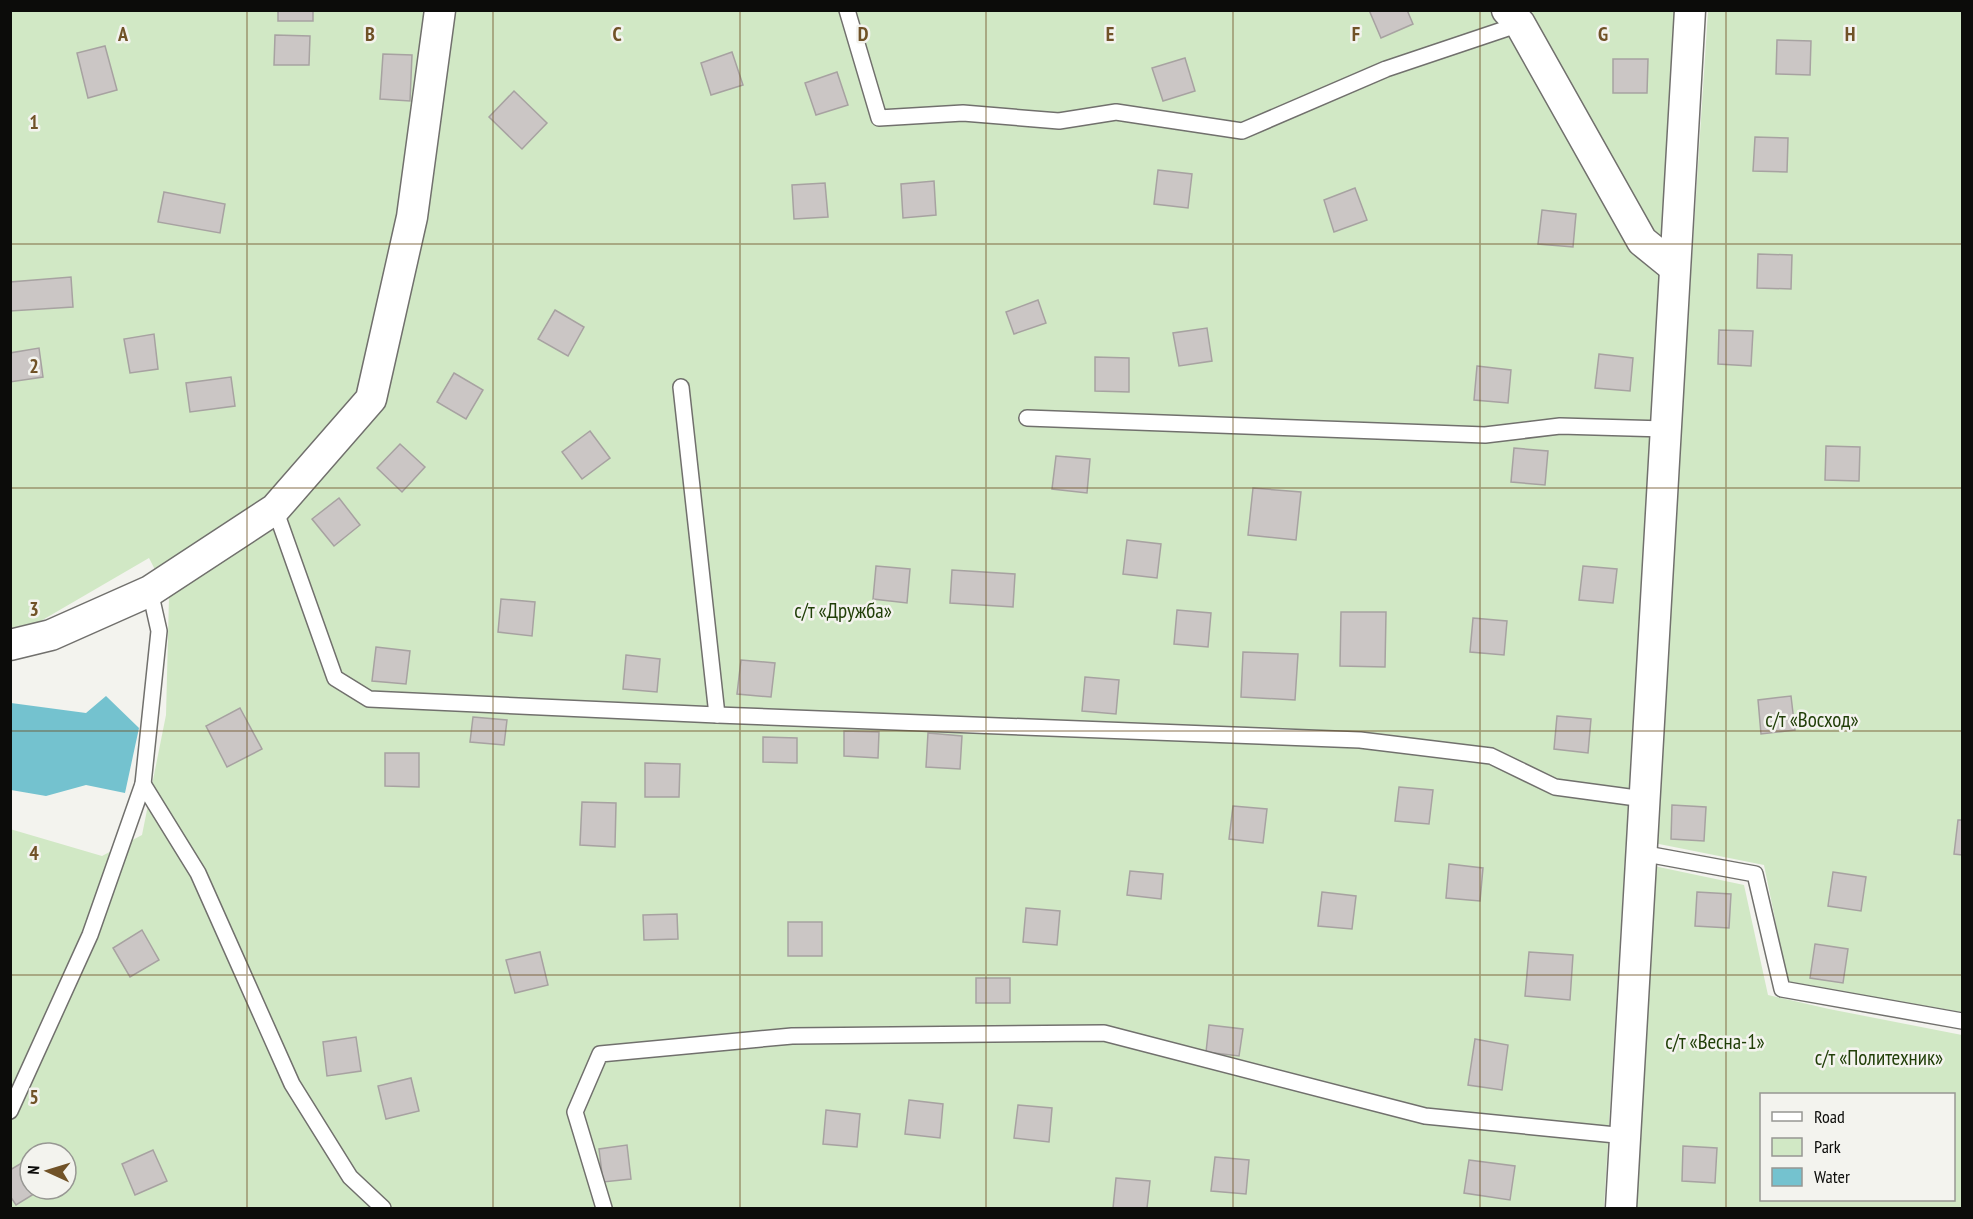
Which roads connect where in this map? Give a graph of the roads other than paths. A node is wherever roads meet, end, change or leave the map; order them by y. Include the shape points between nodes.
1 (440, 10) edge
2 (847, 10) edge
3 (1690, 10) edge
4 (1513, 17) edge
5 (1674, 267) junction
6 (681, 387) dead end
7 (1027, 418) dead end
8 (1665, 429) junction
9 (275, 509) junction
10 (150, 591) junction
11 (10, 645) edge
12 (717, 715) junction
13 (143, 784) junction
14 (1644, 799) junction
15 (1641, 853) junction
16 (1962, 1022) edge
17 (10, 1111) edge
18 (1626, 1136) junction
19 (383, 1209) edge
20 (604, 1209) edge
21 (1621, 1209) edge

1 - 9 street via 412,217 371,399
2 - 4 lane via 879,118 963,113 1059,121 1116,112 1242,131
3 - 5 street
4 - 5 street via 1642,241
5 - 8 street
6 - 12 lane
7 - 8 lane via 1485,435 1560,426
8 - 14 street
9 - 10 street
9 - 12 lane via 335,678 369,699
10 - 11 street via 51,634
10 - 13 lane via 159,631
12 - 14 lane via 1360,740 1491,756 1556,787
13 - 17 lane via 90,935
13 - 19 lane via 198,873 292,1084 350,1177
14 - 15 street
15 - 16 lane via 1755,874 1782,988
15 - 18 street
18 - 20 lane via 1425,1116 1104,1033 792,1036 600,1054 575,1112
18 - 21 street

